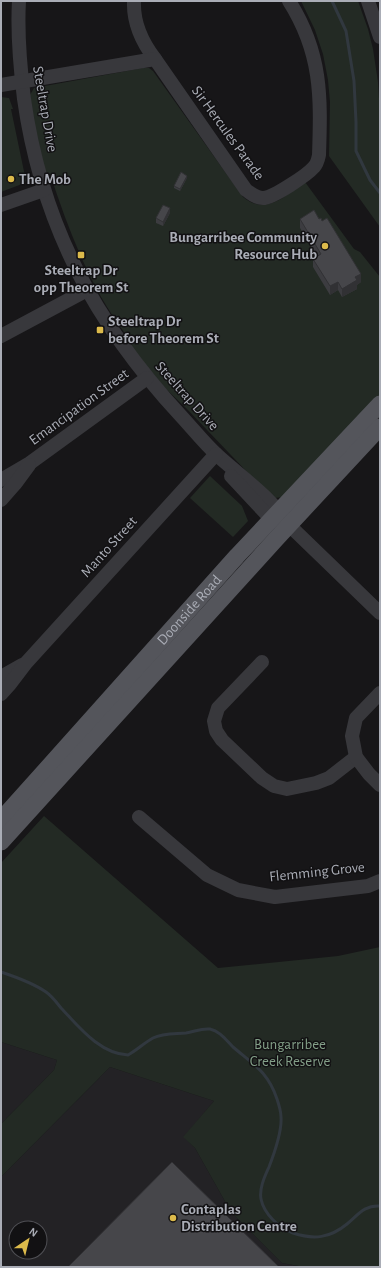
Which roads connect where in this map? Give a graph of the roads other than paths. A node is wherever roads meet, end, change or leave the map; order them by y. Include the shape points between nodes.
1 (19, 1) edge
2 (134, 1) edge
3 (289, 1) edge
4 (368, 1) edge
5 (380, 37) edge
6 (155, 60) junction
7 (22, 82) junction
8 (1, 85) edge
9 (44, 190) junction
10 (1, 205) edge
11 (87, 290) junction
12 (1, 336) edge
13 (147, 378) junction
14 (380, 404) edge
15 (380, 427) edge
16 (216, 454) junction
17 (30, 463) junction
18 (1, 480) edge
19 (1, 500) edge
20 (280, 519) junction
21 (380, 613) edge
22 (262, 662) dead end
23 (26, 663) junction
24 (1, 677) edge
25 (380, 693) edge
26 (1, 694) edge
27 (356, 757) junction
28 (380, 785) edge
29 (138, 817) dead end
30 (1, 820) edge
31 (1, 842) edge
32 (380, 881) edge

1 - 7 street, Steeltrap Drive via 18,43
2 - 6 street, Sir Hercules Parade via 139,31
3 - 6 street, Sir Hercules Parade via 308,38 318,72 321,109 319,156 314,167 272,197 259,198 246,190
4 - 5 street
6 - 7 street
7 - 8 street
7 - 9 street, Steeltrap Drive via 29,129
9 - 10 street
9 - 11 street, Steeltrap Drive via 63,242
11 - 12 street
11 - 13 street, Steeltrap Drive
13 - 16 street, Steeltrap Drive
13 - 17 street, Emancipation Street
14 - 20 main road, Doonside Road
15 - 20 main road, Doonside Road
16 - 20 street, Steeltrap Drive via 232,467
16 - 23 street, Manto Street
17 - 18 street, Emancipation Street
17 - 19 street, Emancipation Street
20 - 21 street, Steeltrap Drive
20 - 30 main road, Doonside Road via 232,562
20 - 31 main road, Doonside Road
22 - 27 street via 218,708 214,721 216,731 222,740 262,778 274,786 287,789 329,778
23 - 24 street, Manto Street
23 - 26 street, Manto Street
25 - 27 street via 356,718 352,736
27 - 28 street
29 - 32 street, Flemming Grove via 207,875 238,890 275,897 368,886

